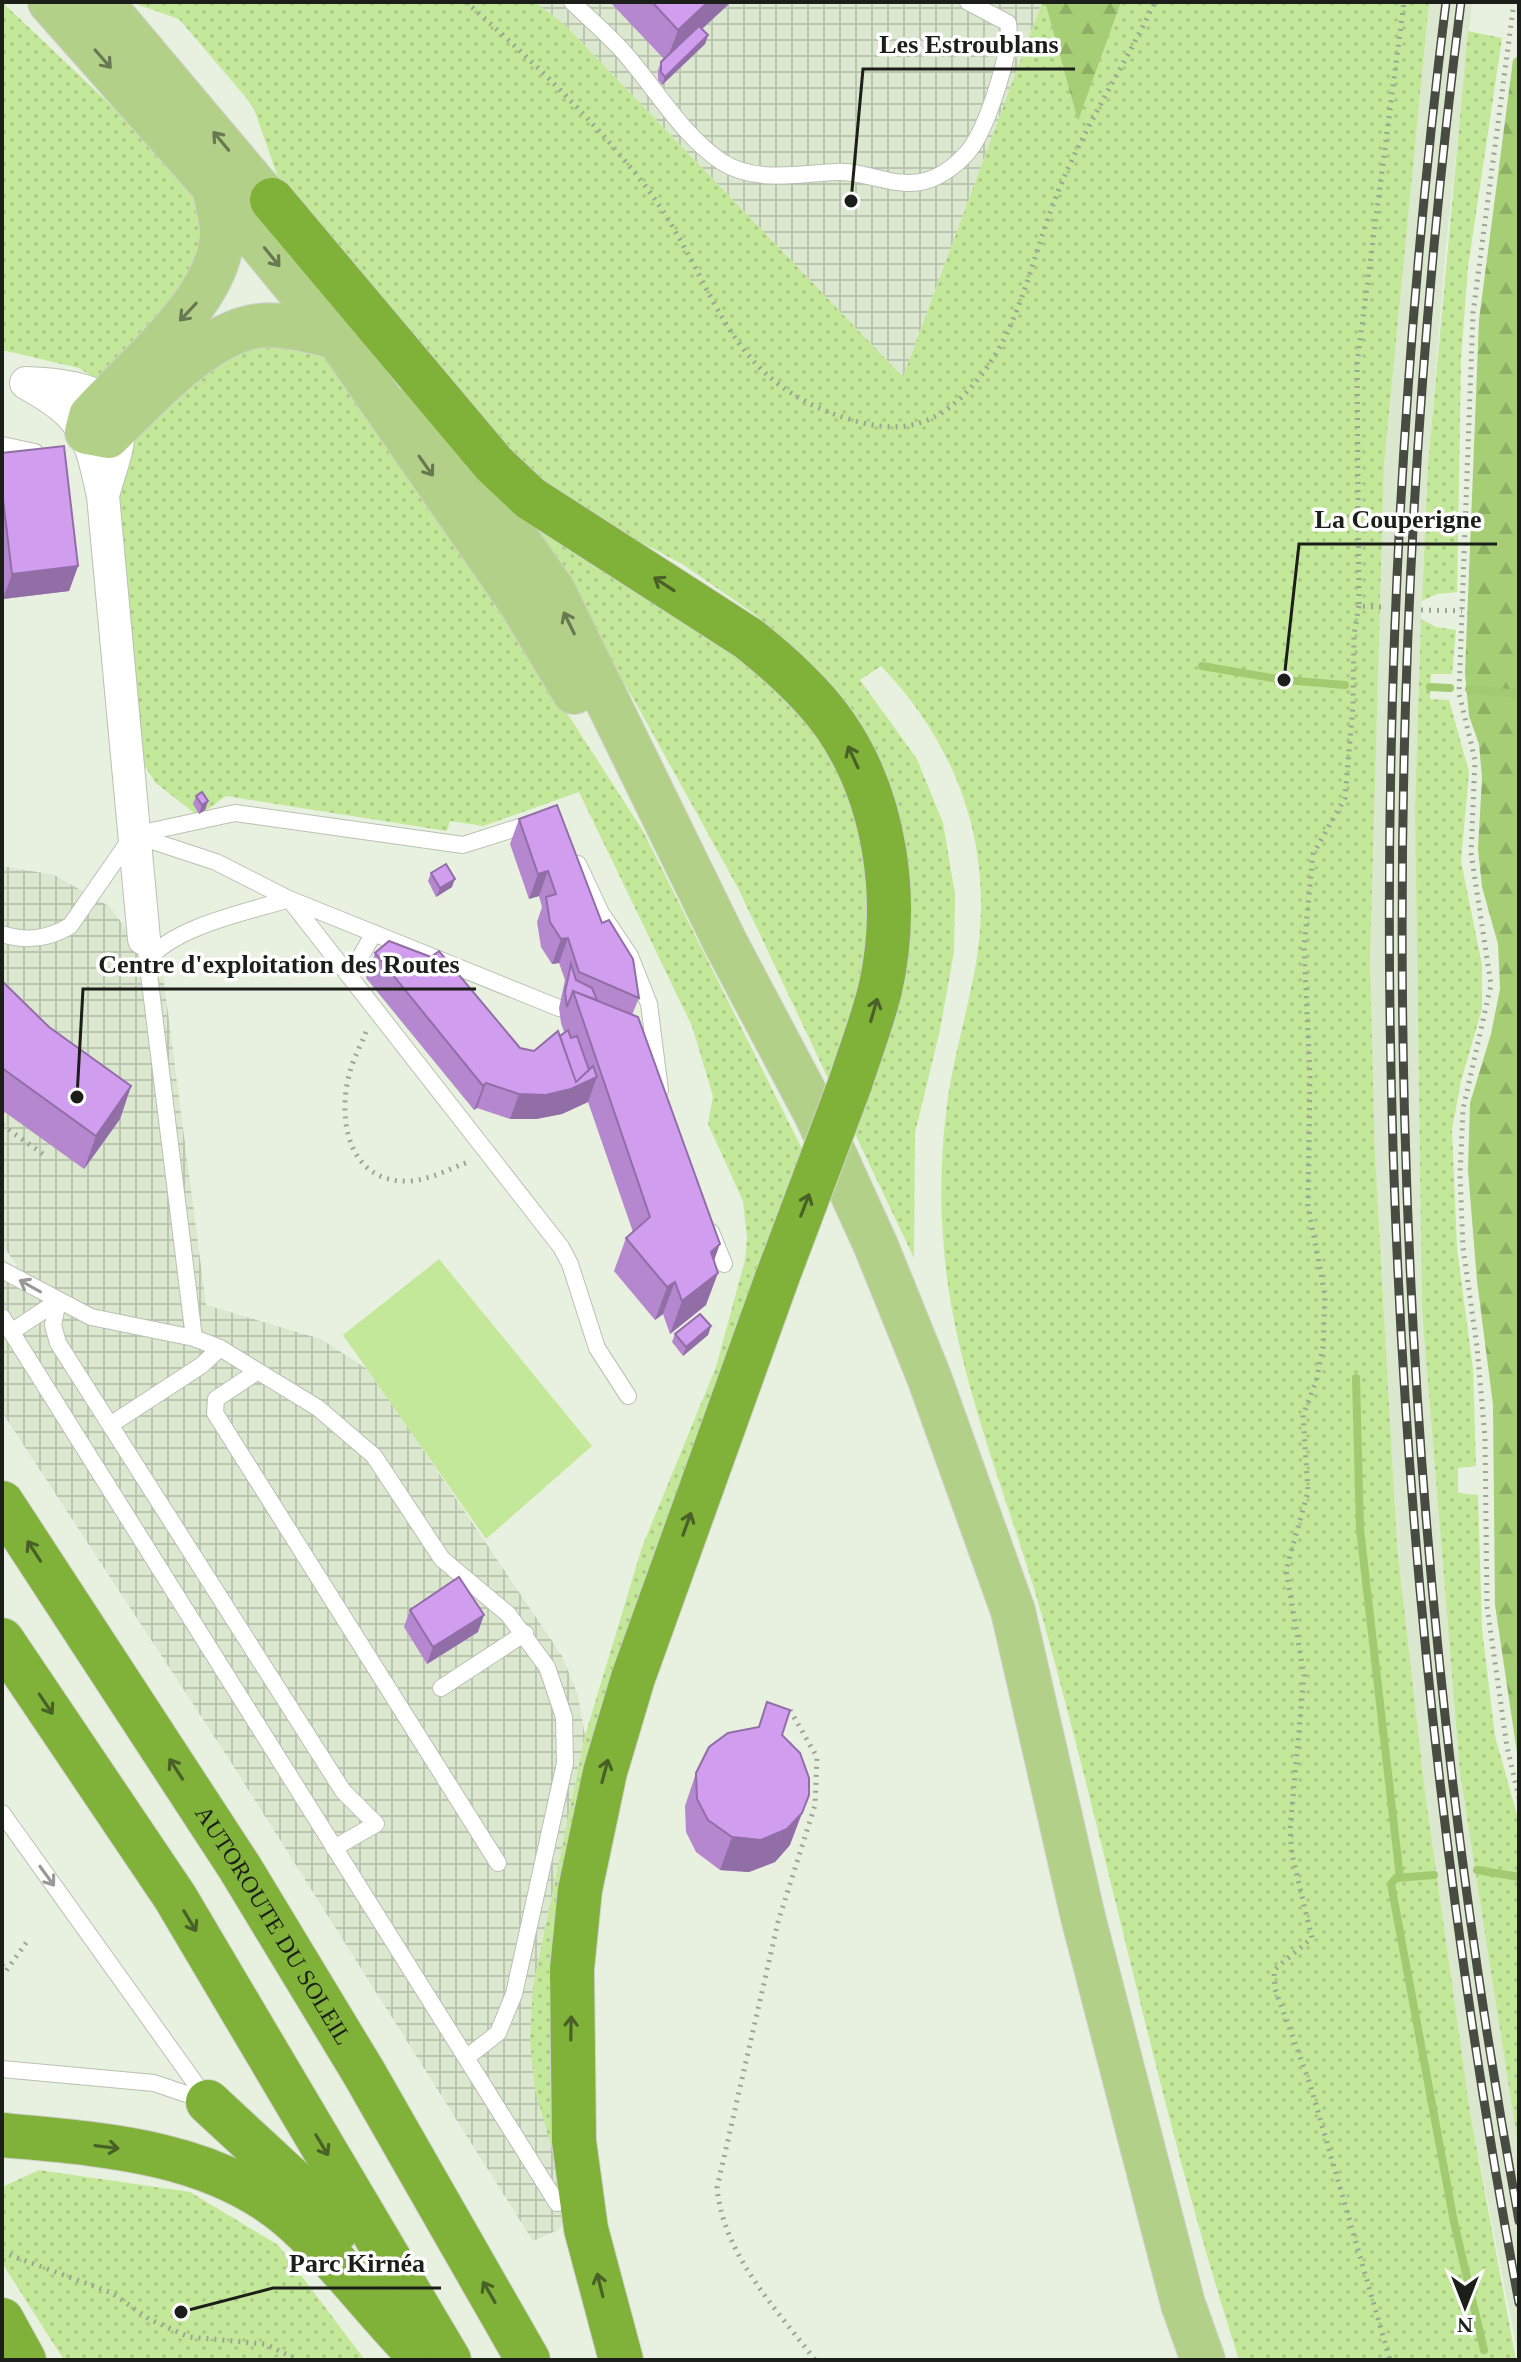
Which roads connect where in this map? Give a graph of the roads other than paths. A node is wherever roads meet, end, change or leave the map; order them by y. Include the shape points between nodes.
1 (50, 2) edge
2 (101, 2) edge
3 (572, 2) edge
4 (968, 2) edge
5 (214, 187) junction
6 (272, 200) junction
7 (337, 337) junction
8 (14, 380) edge
9 (103, 420) junction
10 (2, 445) edge
11 (35, 452) edge
12 (555, 819) edge
13 (133, 835) junction
14 (571, 850) edge
15 (289, 899) junction
16 (374, 933) junction
17 (2, 934) edge
18 (726, 944) junction
19 (146, 950) junction
20 (350, 975) junction
21 (559, 1008) dead end
22 (662, 1105) edge
23 (707, 1221) edge
24 (724, 1264) dead end
25 (2, 1270) edge
26 (58, 1301) junction
27 (2, 1317) edge
28 (11, 1332) junction
29 (194, 1338) junction
30 (220, 1348) junction
31 (258, 1371) junction
32 (628, 1396) dead end
33 (110, 1425) junction
34 (2, 1503) edge
35 (525, 1633) junction
36 (2, 1640) edge
37 (441, 1688) dead end
38 (2, 1813) edge
39 (334, 1848) junction
40 (498, 1863) dead end
41 (466, 2058) junction
42 (2, 2069) edge
43 (208, 2102) junction
44 (11, 2141) edge
45 (557, 2203) dead end
46 (2, 2320) edge
47 (415, 2352) edge
48 (24, 2360) edge
49 (449, 2360) edge
50 (528, 2360) edge
51 (621, 2360) edge
52 (1203, 2360) edge

1 -> 5 main road
6 -> 2 main road
3 - 4 lane via 620,48 696,141 723,163 772,176 840,172 902,183 927,181 953,167 974,144 1007,58 1008,23
5 -> 7 main road
5 -> 9 main road via 222,235 203,297
18 -> 6 main road via 553,590
51 -> 6 highway, bridge via 586,2229 574,2141 572,1969 580,1890 605,1772 633,1678 880,991 889,921 883,847 866,786 834,723 781,665 530,498 494,464
7 - 9 main road via 256,326 219,339
7 -> 18 main road via 520,602
8 - 9 street via 70,387
9 - 13 street via 103,496
10 - 11 lane
12 - 13 lane via 547,817 463,845 235,813
13 - 15 lane via 216,862
13 - 17 lane via 70,926 34,939
13 - 19 street
14 - 22 lane via 601,913 630,956 649,1004 648,1040
15 - 16 lane
15 - 19 lane
15 - 20 lane
16 - 20 lane
16 - 21 lane
18 - 52 main road via 817,1116 876,1246 1013,1611 1083,1917 1183,2304
19 - 29 lane
20 - 32 lane via 561,1247 597,1348
23 - 24 lane
26 -> 25 lane
26 - 28 lane
26 - 29 lane via 108,1323
26 - 33 lane via 53,1325 58,1343
27 - 28 lane
28 - 39 lane
29 - 30 lane
30 - 31 lane
30 - 33 lane
31 - 35 lane via 318,1408 374,1456 442,1559
31 - 40 lane via 216,1399 215,1413
33 - 39 lane via 343,1791 376,1824
50 -> 34 highway, AUTOROUTE DU SOLEIL via 240,1868
35 - 37 lane
35 - 41 lane via 557,1692 564,1717 565,1763 514,1994 498,2033
36 -> 49 highway via 175,1897
38 -> 43 lane
39 - 41 lane
41 - 45 lane
42 - 43 lane via 154,2083
43 - 47 highway via 329,2221
44 -> 47 highway via 124,2149 175,2159 239,2183 286,2215
46 - 48 highway

